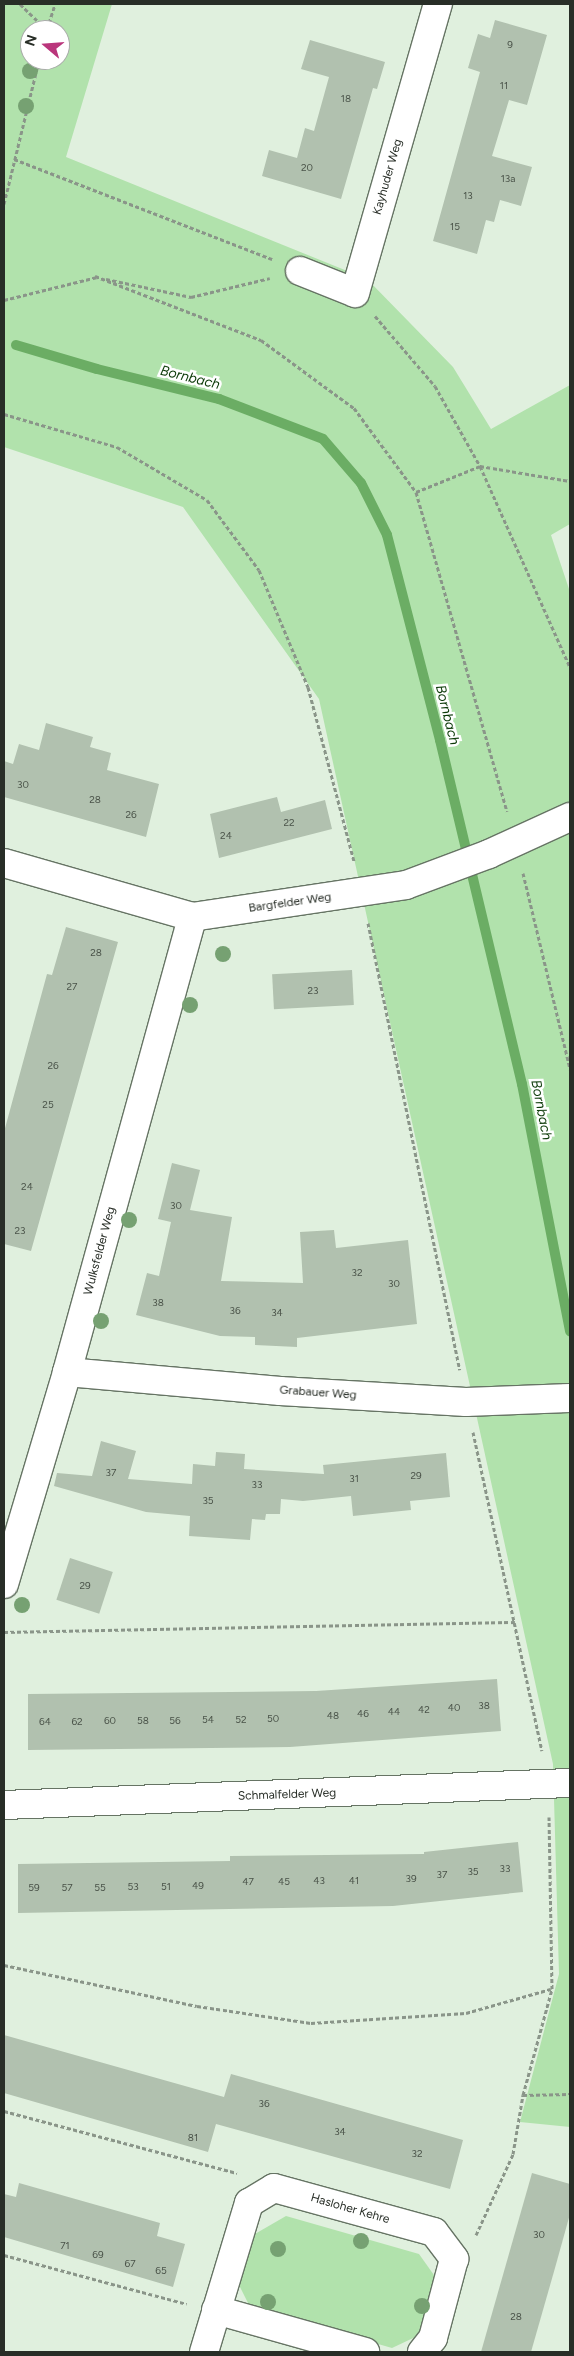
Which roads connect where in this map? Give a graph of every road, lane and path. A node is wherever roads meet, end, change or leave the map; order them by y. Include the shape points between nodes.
1 (20, 4) edge
2 (55, 4) edge
3 (438, 4) edge
4 (37, 20) edge
5 (50, 20) edge
6 (36, 70) edge
7 (14, 159) junction
8 (4, 204) edge
9 (300, 271) junction
10 (96, 276) junction
11 (355, 293) junction
12 (4, 300) edge
13 (4, 414) edge
14 (480, 466) junction
15 (570, 482) edge
16 (416, 492) junction
17 (570, 667) edge
18 (570, 816) edge
19 (516, 842) junction
20 (4, 863) edge
21 (362, 894) junction
22 (192, 917) junction
23 (570, 1069) edge
24 (67, 1372) junction
25 (563, 1399) edge
26 (466, 1402) junction
27 (4, 1584) edge
28 (515, 1622) junction
29 (4, 1632) edge
30 (560, 1784) edge
31 (4, 1805) edge
32 (4, 1965) edge
33 (552, 1989) junction
34 (570, 2094) edge
35 (523, 2096) junction
36 (4, 2111) edge
37 (236, 2172) dead end
38 (4, 2255) edge
39 (454, 2260) junction
40 (169, 2300) dead end
41 (216, 2310) junction
42 (204, 2352) edge
43 (365, 2352) edge
44 (422, 2352) edge

1 - 4 path
2 - 5 path
3 - 11 street, Kayhuder Weg
6 - 7 path
7 - 8 path
7 - 9 path
9 - 10 path via 191,297
9 - 11 street
10 - 12 path
10 - 16 path via 260,340 354,408
11 - 14 path via 435,386
13 - 21 path via 117,447 206,500 259,570 308,687
14 - 15 path
14 - 16 path
14 - 17 path
16 - 19 path
18 - 19 street, Bargfelder Weg
19 - 21 street, Bargfelder Weg via 406,885
19 - 23 path
20 - 22 street, Bargfelder Weg
21 - 22 street, Bargfelder Weg
21 - 26 path
22 - 24 street, Wulksfelder Weg
24 - 26 street, Grabauer Weg via 280,1391
24 - 27 street, Wulksfelder Weg
25 - 26 street, Grabauer Weg
26 - 28 path
28 - 29 path
28 - 30 path
30 - 31 street, Schmalfelder Weg
30 - 33 path
32 - 33 path via 197,2006 311,2023 466,2013
33 - 35 path
34 - 35 path
35 - 39 path via 513,2154 482,2229
36 - 37 path
38 - 40 path
39 - 41 street, Hasloher Kehre via 434,2232 274,2188 249,2203
39 - 44 street via 433,2338
41 - 42 street, Hasloher Kehre
41 - 43 street

